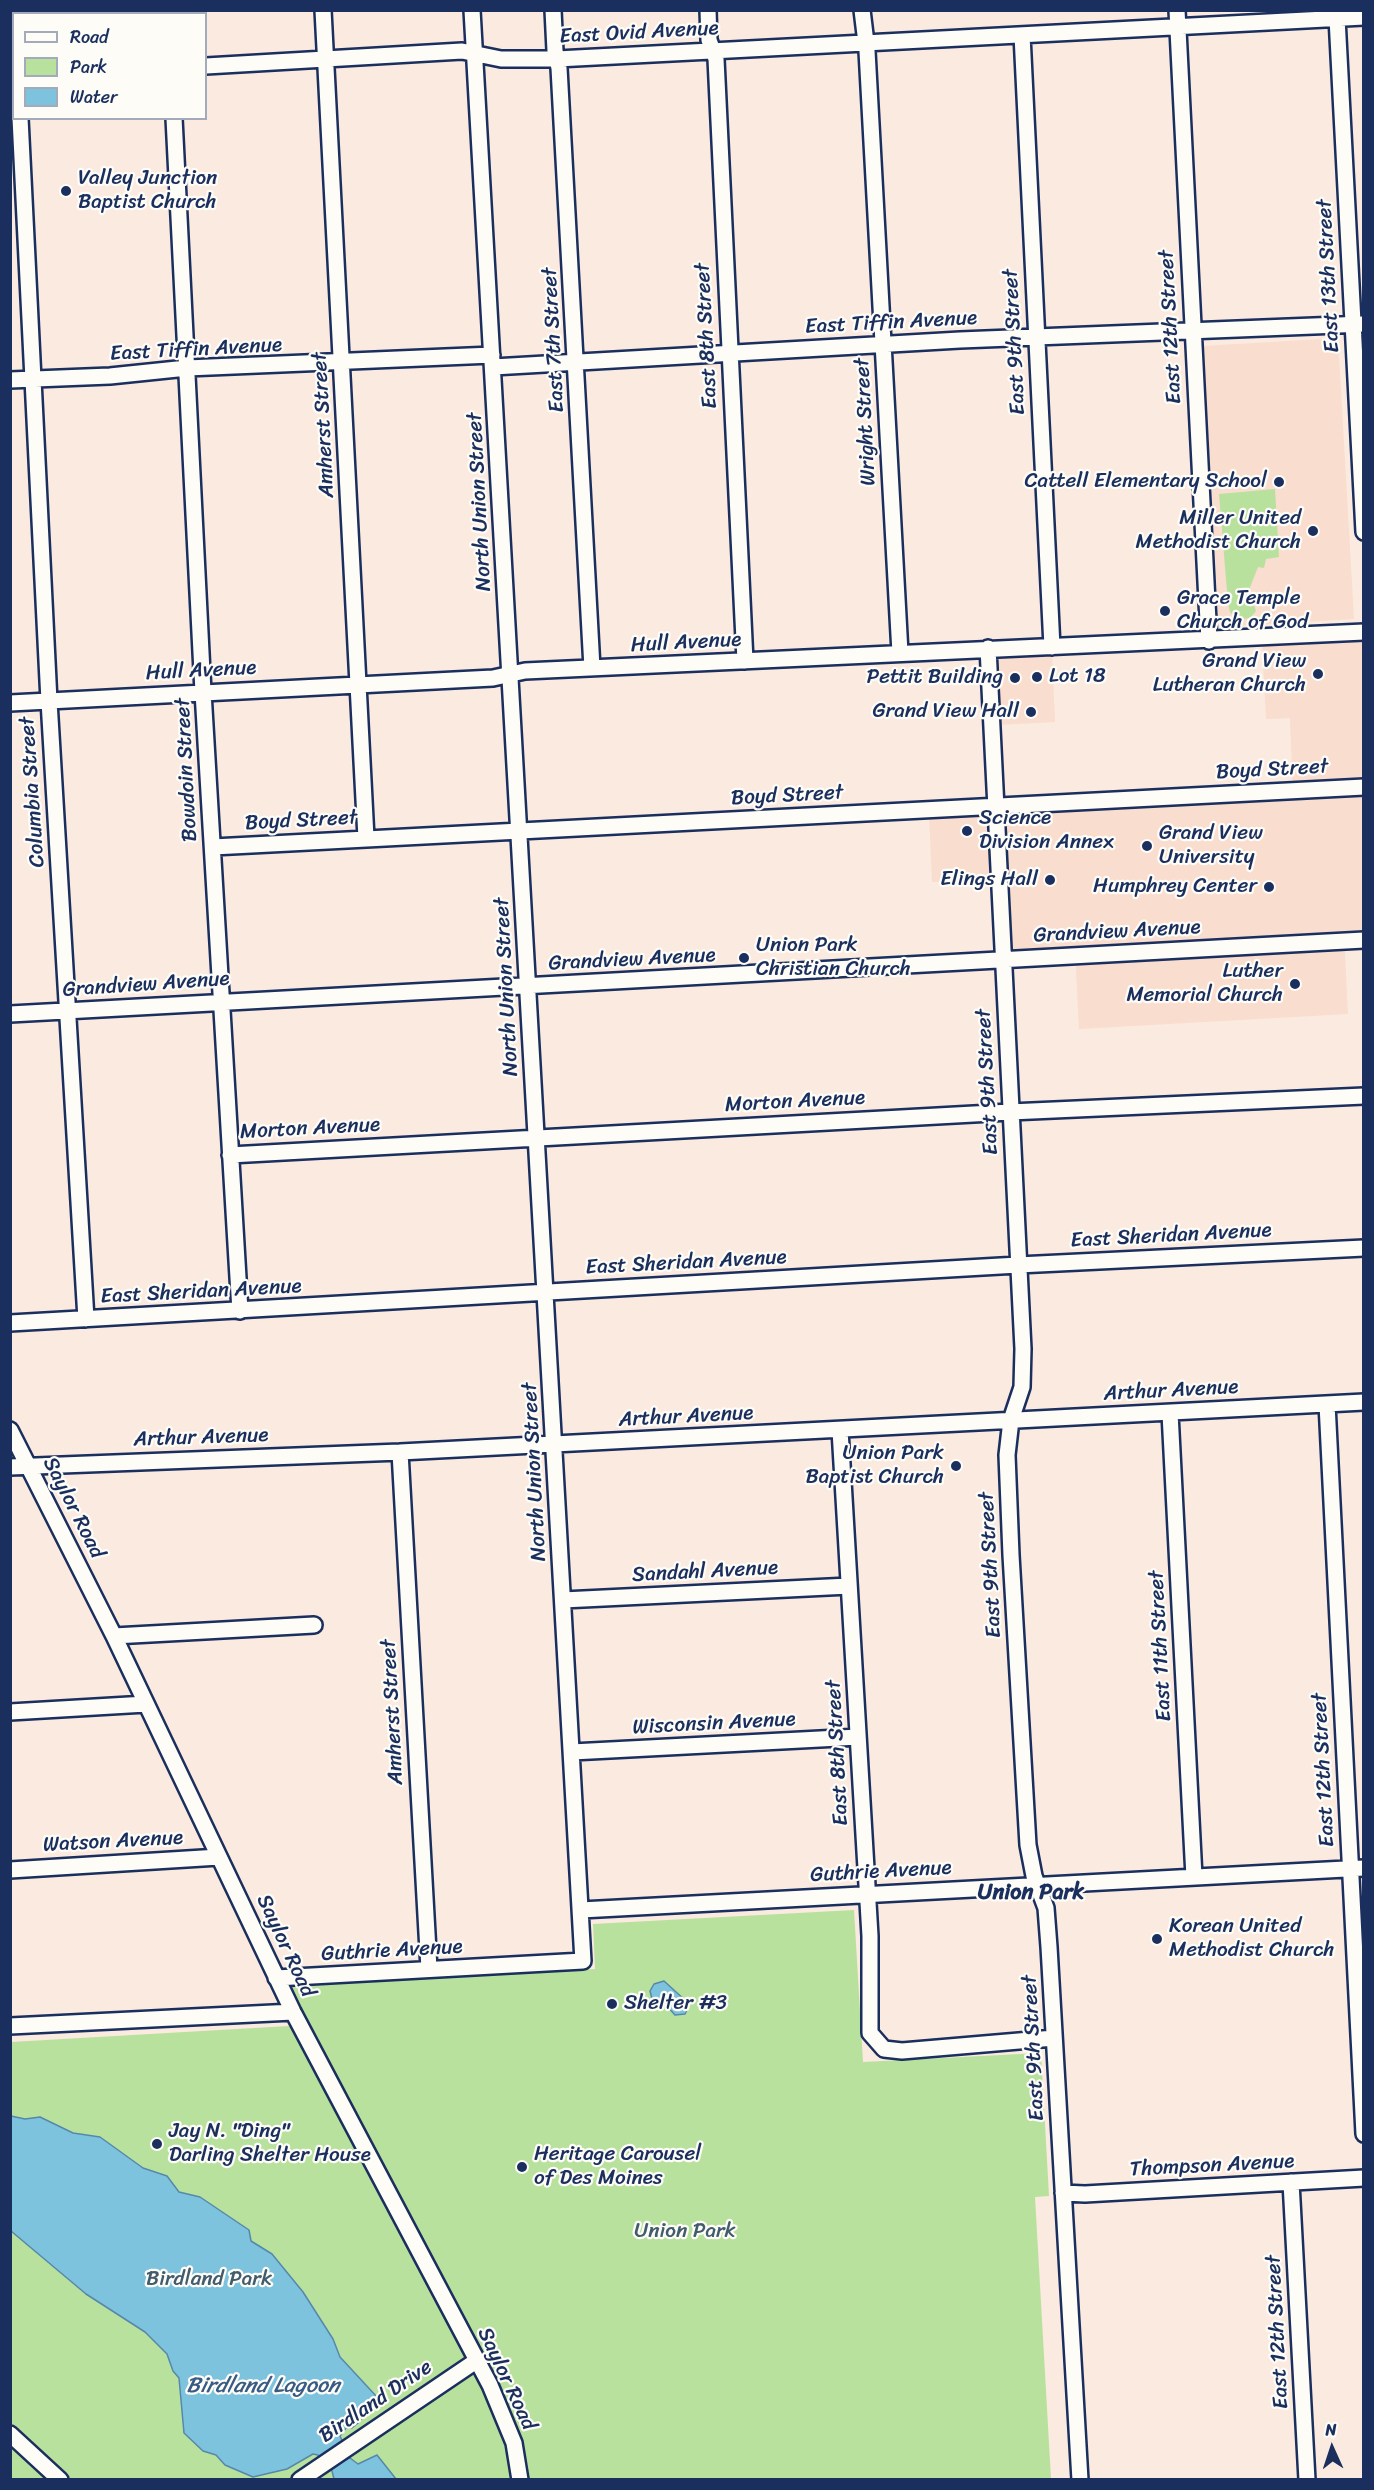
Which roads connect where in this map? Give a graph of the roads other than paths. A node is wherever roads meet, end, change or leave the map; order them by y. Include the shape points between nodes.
1 (323, 10) edge
2 (472, 10) edge
3 (553, 10) edge
4 (708, 10) edge
5 (862, 10) edge
6 (1177, 10) edge
7 (1364, 17) edge
8 (1337, 18) junction
9 (1178, 27) junction
10 (1022, 35) junction
11 (866, 42) junction
12 (713, 51) junction
13 (476, 56) junction
14 (558, 59) junction
15 (326, 60) junction
16 (207, 66) edge
17 (20, 120) edge
18 (174, 120) edge
19 (1358, 325) edge
20 (1192, 333) junction
21 (1036, 338) junction
22 (883, 344) junction
23 (729, 352) junction
24 (493, 361) junction
25 (342, 363) junction
26 (576, 363) junction
27 (187, 368) junction
28 (10, 380) edge
29 (33, 380) junction
30 (1364, 532) edge
31 (1364, 632) edge
32 (1209, 641) junction
33 (1052, 647) junction
34 (988, 648) junction
35 (900, 653) junction
36 (745, 661) junction
37 (592, 668) junction
38 (510, 674) junction
39 (358, 684) junction
40 (203, 692) junction
41 (49, 701) junction
42 (10, 703) edge
43 (1364, 787) edge
44 (995, 807) junction
45 (520, 831) junction
46 (366, 838) junction
47 (213, 847) junction
48 (1364, 940) edge
49 (1003, 960) junction
50 (528, 987) junction
51 (221, 1001) junction
52 (68, 1011) junction
53 (10, 1014) edge
54 (1364, 1096) edge
55 (1010, 1112) junction
56 (537, 1137) junction
57 (230, 1155) junction
58 (1364, 1248) edge
59 (1018, 1265) junction
60 (546, 1292) junction
61 (240, 1311) junction
62 (86, 1319) junction
63 (10, 1323) edge
64 (1364, 1402) edge
65 (1327, 1404) junction
66 (1170, 1413) junction
67 (1011, 1420) junction
68 (10, 1430) edge
69 (840, 1430) junction
70 (554, 1444) junction
71 (400, 1452) junction
72 (28, 1466) junction
73 (10, 1467) edge
74 (849, 1586) junction
75 (563, 1600) junction
76 (314, 1625) dead end
77 (114, 1636) junction
78 (146, 1704) junction
79 (10, 1712) edge
80 (858, 1737) junction
81 (572, 1752) junction
82 (219, 1857) junction
83 (1357, 1869) edge
84 (10, 1870) edge
85 (1194, 1877) junction
86 (1038, 1884) junction
87 (866, 1895) junction
88 (581, 1910) junction
89 (583, 1961) joint
90 (429, 1970) junction
91 (276, 1978) junction
92 (293, 2012) junction
93 (10, 2026) edge
94 (1054, 2038) junction
95 (1364, 2134) edge
96 (1364, 2178) edge
97 (1290, 2182) junction
98 (1063, 2193) junction
99 (476, 2361) junction
100 (10, 2434) edge
101 (60, 2480) edge
102 (300, 2480) edge
103 (520, 2480) edge
104 (1080, 2480) edge
105 (1307, 2480) edge

1 - 15 street, Amherst Street
2 - 13 street, North Union Street
3 - 14 street, East 7th Street
4 - 12 street, East 8th Street
5 - 11 street, Wright Street
6 - 9 street, East 12th Street
7 - 8 street, East Ovid Avenue
8 - 9 street, East Ovid Avenue
8 - 19 street, East 13th Street
9 - 10 street, East Ovid Avenue
9 - 20 street, East 12th Street
10 - 11 street, East Ovid Avenue
10 - 21 street, East 9th Street
11 - 12 street, East Ovid Avenue
11 - 22 street, Wright Street
12 - 14 street, East Ovid Avenue
12 - 23 street, East 8th Street
13 - 14 street, East Ovid Avenue
13 - 15 street, East Ovid Avenue via 462,51
13 - 24 street, North Union Street
14 - 26 street, East 7th Street
15 - 16 street, East Ovid Avenue
15 - 25 street, Amherst Street
17 - 29 street, Columbia Street
18 - 27 street, Bowdoin Street
19 - 20 street, East Tiffin Avenue
19 - 30 street, East 13th Street
20 - 21 street, East Tiffin Avenue
20 - 32 street, East 12th Street
21 - 22 street, East Tiffin Avenue
21 - 33 street, East 9th Street
22 - 23 street, East Tiffin Avenue
22 - 35 street, Wright Street
23 - 26 street, East Tiffin Avenue
23 - 36 street, East 8th Street
24 - 25 street, East Tiffin Avenue
24 - 26 street, East Tiffin Avenue
24 - 38 street, North Union Street
25 - 27 street, East Tiffin Avenue
25 - 39 street, Amherst Street
26 - 37 street, East 7th Street
27 - 29 street, East Tiffin Avenue
27 - 40 street, Bowdoin Street
28 - 29 street, East Tiffin Avenue
29 - 41 street, Columbia Street
31 - 32 street, Hull Avenue
32 - 33 street, Hull Avenue
33 - 34 street, Hull Avenue
34 - 35 street, Hull Avenue
34 - 44 street, East 9th Street
35 - 36 street, Hull Avenue
36 - 37 street, Hull Avenue
37 - 38 street, Hull Avenue
38 - 39 street, Hull Avenue
38 - 45 street, North Union Street
39 - 40 street, Hull Avenue
39 - 46 street, Amherst Street
40 - 41 street, Hull Avenue
40 - 47 street, Bowdoin Street
41 - 42 street, Hull Avenue
41 - 52 street, Columbia Street
43 - 44 street, Boyd Street
44 - 45 street, Boyd Street
44 - 49 street, East 9th Street
45 - 46 street, Boyd Street
45 - 50 street, North Union Street
46 - 47 street, Boyd Street
47 - 51 street, Bowdoin Street
48 - 49 street, Grandview Avenue
49 - 50 street, Grandview Avenue
49 - 55 street, East 9th Street
50 - 51 street, Grandview Avenue
50 - 56 street, North Union Street
51 - 52 street, Grandview Avenue
51 - 57 street, Bowdoin Street
52 - 53 street, Grandview Avenue
52 - 62 street, Columbia Street
54 - 55 street, Morton Avenue
55 - 56 street, Morton Avenue
55 - 59 street, East 9th Street
56 - 57 street, Morton Avenue
56 - 60 street, North Union Street
57 - 61 street, Bowdoin Street
58 - 59 street, East Sheridan Avenue
59 - 60 street, East Sheridan Avenue
59 - 67 street, East 9th Street via 1023,1369 1022,1387
60 - 61 street, East Sheridan Avenue
60 - 70 street, North Union Street
61 - 62 street, East Sheridan Avenue
62 - 63 street, East Sheridan Avenue
64 - 65 street, Arthur Avenue
65 - 66 street, Arthur Avenue
65 - 83 street, East 12th Street
66 - 67 street, Arthur Avenue
66 - 85 street, East 11th Street
67 - 69 street, Arthur Avenue
67 - 86 street, East 9th Street via 1007,1470 1024,1800 1028,1845
68 - 72 street, Saylor Road
69 - 70 street, Arthur Avenue
69 - 74 street, East 8th Street
70 - 71 street, Arthur Avenue
70 - 75 street, North Union Street
71 - 72 street, Arthur Avenue
71 - 90 street, Amherst Street
72 - 73 street, Arthur Avenue
72 - 77 street, Saylor Road
74 - 75 street, Sandahl Avenue
74 - 80 street, East 8th Street
75 - 81 street, North Union Street
76 - 77 street
77 - 78 street, Saylor Road
78 - 79 street
78 - 82 street, Saylor Road
80 - 81 street, Wisconsin Avenue
80 - 87 street, East 8th Street
81 - 88 street, North Union Street
82 - 84 street, Watson Avenue
82 - 91 street, Saylor Road
83 - 85 street, Guthrie Avenue
83 - 95 street, East 12th Street
85 - 86 street, Guthrie Avenue
86 - 87 street, Guthrie Avenue
86 - 94 street, East 9th Street via 1047,1918
87 - 88 street, Guthrie Avenue
87 - 94 street, East 8th Street via 870,2033 884,2049 902,2051
88 - 89 street, North Union Street
89 - 90 street, Guthrie Avenue
90 - 91 street, Guthrie Avenue
91 - 92 street, Saylor Road
92 - 93 street
92 - 99 street, Saylor Road
94 - 98 street, East 9th Street
96 - 97 street, Thompson Avenue
97 - 98 street, Thompson Avenue
97 - 105 street, East 12th Street
98 - 104 street, East 9th Street
99 - 102 street, Birdland Drive
99 - 103 street, Saylor Road via 507,2421
100 - 101 street

